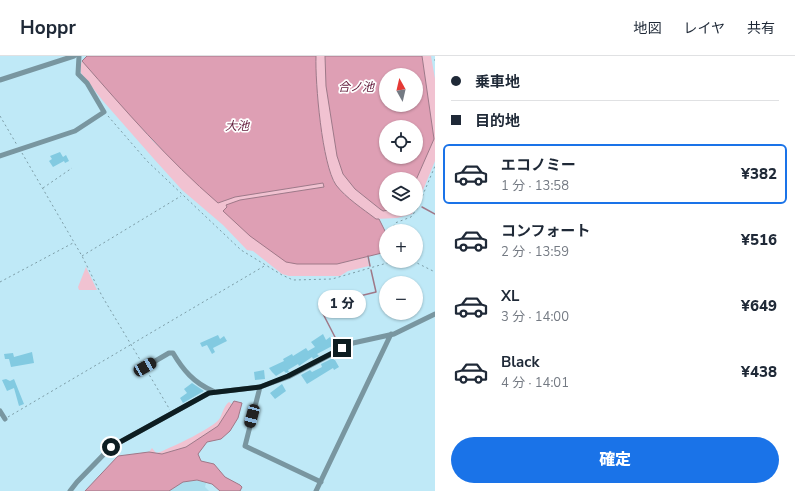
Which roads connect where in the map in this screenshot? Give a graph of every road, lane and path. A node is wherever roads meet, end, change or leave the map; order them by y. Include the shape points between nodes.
1 (74, 56) edge
2 (80, 56) edge
3 (435, 59) edge
4 (435, 63) edge
5 (0, 80) edge
6 (104, 112) junction
7 (0, 116) edge
8 (19, 149) junction
9 (0, 156) edge
10 (435, 166) edge
11 (72, 168) dead end
12 (42, 188) junction
13 (182, 195) junction
14 (394, 224) edge
15 (74, 243) junction
16 (82, 256) junction
17 (266, 265) junction
18 (379, 265) edge
19 (423, 266) edge
20 (435, 272) edge
21 (0, 282) edge
22 (435, 314) edge
23 (391, 334) junction
24 (131, 346) junction
25 (145, 367) junction
26 (260, 387) junction
27 (214, 392) junction
28 (0, 411) edge
29 (172, 412) junction
30 (5, 419) joint
31 (321, 482) junction
32 (70, 491) edge
33 (316, 491) edge

1 - 5 street
2 - 6 street via 78,74 91,89
3 - 4 path
6 - 8 street via 75,131
6 - 13 path via 147,161
7 - 8 path
8 - 9 street
8 - 12 path
10 - 14 path via 418,208 411,217
11 - 12 path
12 - 15 path
13 - 16 path
13 - 17 path via 241,250
15 - 16 path
15 - 21 path
16 - 24 path
17 - 18 path via 293,280 304,280 341,278 348,273
17 - 24 path
19 - 20 path
22 - 23 street
23 - 26 street via 353,343 288,376
23 - 31 street
24 - 25 path
24 - 30 path
25 - 27 street via 173,353 182,369 193,380
25 - 29 path
26 - 27 street
26 - 31 street via 245,446
27 - 29 street
28 - 30 street
29 - 32 street via 111,447
31 - 33 street

